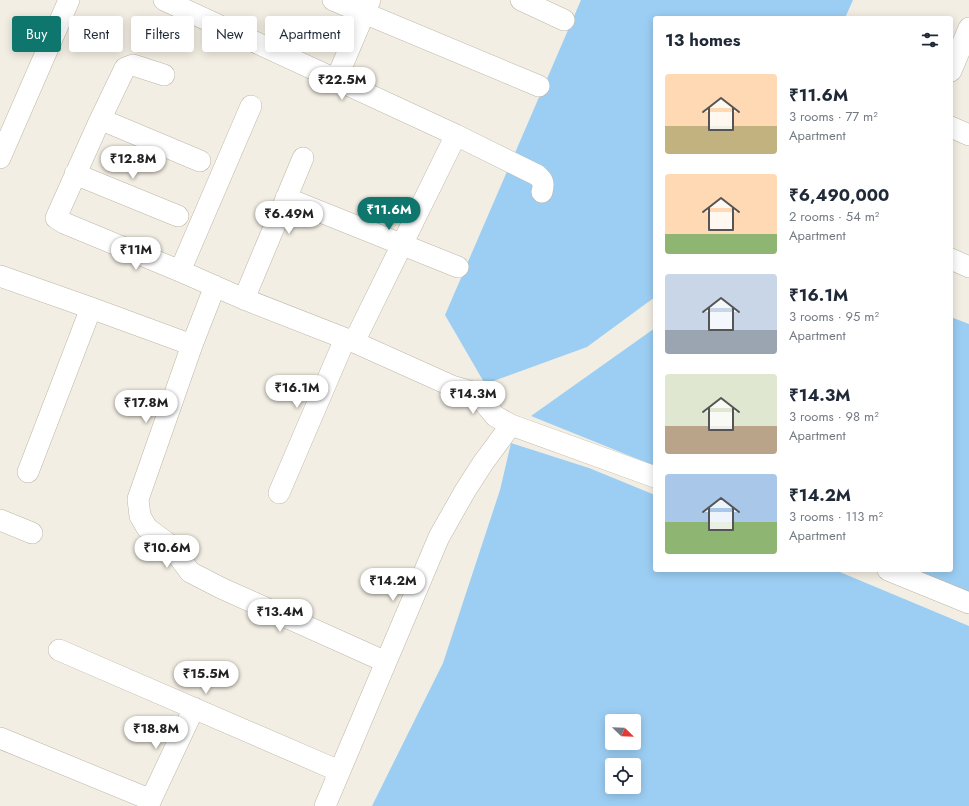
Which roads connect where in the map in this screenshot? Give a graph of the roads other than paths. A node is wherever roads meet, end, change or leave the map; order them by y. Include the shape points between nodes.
1 (69, 0) edge
2 (164, 0) edge
3 (333, 0) edge
4 (522, 0) edge
5 (367, 7) edge
6 (564, 20) dead end
7 (969, 28) edge
8 (953, 66) edge
9 (164, 75) dead end
10 (336, 80) junction
11 (539, 86) dead end
12 (251, 106) dead end
13 (99, 122) junction
14 (953, 129) edge
15 (456, 135) junction
16 (969, 135) edge
17 (0, 158) edge
18 (303, 158) dead end
19 (200, 161) dead end
20 (75, 174) junction
21 (542, 192) dead end
22 (286, 198) junction
23 (178, 216) dead end
24 (401, 244) junction
25 (953, 260) edge
26 (458, 267) dead end
27 (969, 267) edge
28 (180, 271) junction
29 (0, 276) edge
30 (215, 286) junction
31 (244, 299) junction
32 (91, 308) junction
33 (349, 340) junction
34 (192, 345) junction
35 (503, 421) junction
36 (28, 472) dead end
37 (653, 476) edge
38 (279, 493) dead end
39 (0, 520) edge
40 (32, 533) dead end
41 (893, 572) edge
42 (969, 603) edge
43 (59, 650) dead end
44 (386, 662) junction
45 (194, 708) junction
46 (0, 738) edge
47 (339, 771) junction
48 (150, 803) edge
49 (324, 806) edge

1 - 17 street
2 - 10 street
3 - 5 street
4 - 6 street
5 - 10 street
5 - 11 street
7 - 8 street
9 - 13 street via 133,65 125,68
10 - 15 street
12 - 28 street
13 - 19 street via 107,122
13 - 20 street
14 - 16 street
15 - 21 street via 538,176 543,180
15 - 24 street
18 - 22 street
20 - 23 street
20 - 28 street via 56,216 58,220
22 - 24 street
22 - 31 street
24 - 26 street
24 - 33 street
25 - 27 street
28 - 30 street
29 - 32 street
30 - 31 street
30 - 34 street
31 - 33 street
32 - 34 street
32 - 36 street
33 - 35 street via 452,386 476,393
33 - 38 street
34 - 44 street via 138,499 140,516 147,528 170,545 190,572
35 - 37 street
35 - 44 street via 483,463 439,537
39 - 40 street
41 - 42 street
43 - 45 street
44 - 47 street
45 - 47 street
45 - 48 street
46 - 48 street
47 - 49 street

